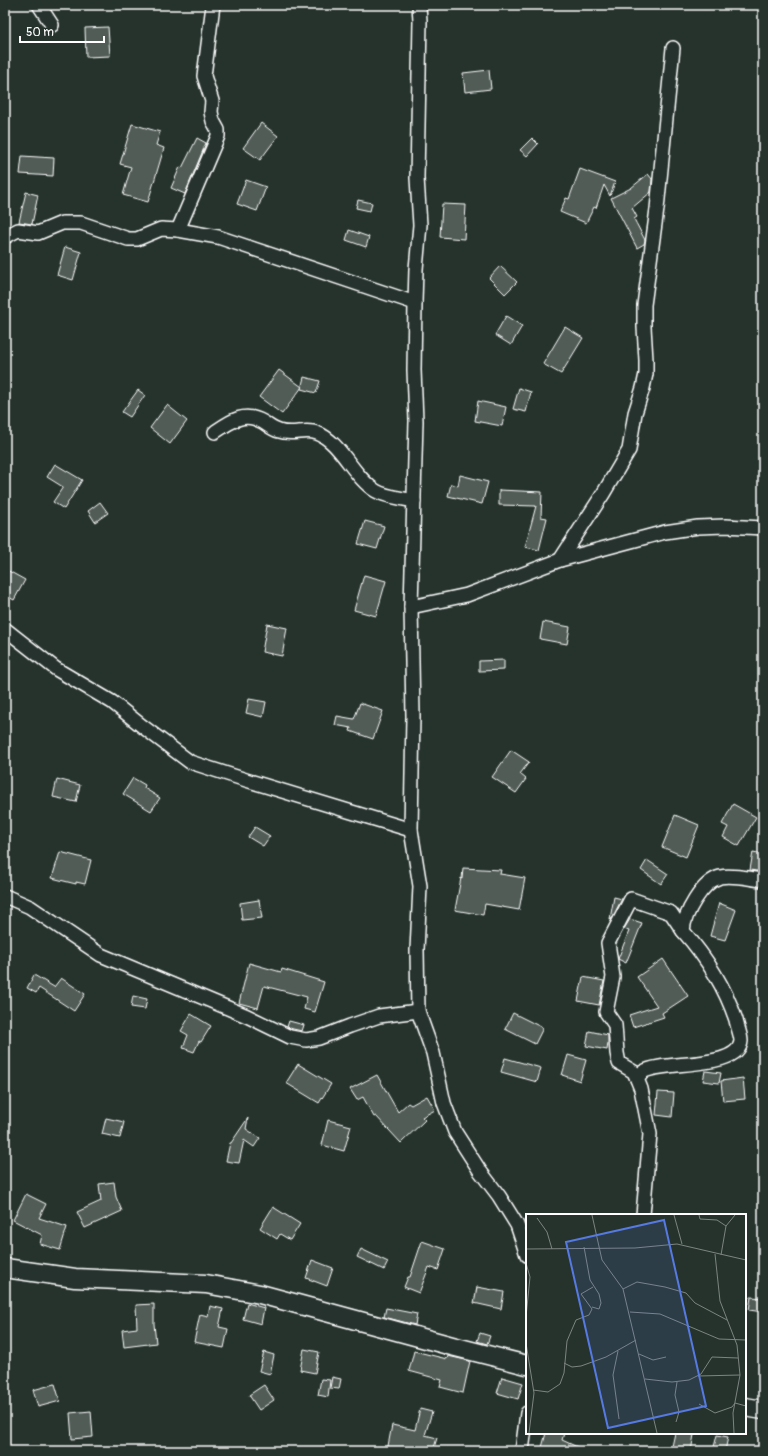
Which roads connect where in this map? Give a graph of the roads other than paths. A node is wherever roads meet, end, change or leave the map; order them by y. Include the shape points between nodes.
1 (39, 5) edge
2 (213, 5) edge
3 (419, 5) edge
4 (52, 24) dead end
5 (673, 48) dead end
6 (178, 230) junction
7 (6, 235) edge
8 (415, 303) junction
9 (215, 432) dead end
10 (414, 501) junction
11 (763, 528) edge
12 (560, 560) junction
13 (412, 607) junction
14 (5, 629) edge
15 (411, 830) junction
16 (763, 880) edge
17 (5, 896) edge
18 (683, 931) junction
19 (418, 1012) junction
20 (640, 1076) junction
21 (644, 1214) edge
22 (526, 1252) edge
23 (5, 1268) edge
24 (526, 1365) edge
25 (746, 1407) edge
26 (763, 1410) edge
27 (526, 1420) edge
28 (522, 1451) edge

1 - 4 street
2 - 6 street via 204,76 212,101 211,112 218,136
3 - 8 street via 417,178 420,225
5 - 12 street via 657,209 644,305 646,374 643,388 635,412 629,450
6 - 7 street via 160,228 137,239 128,239 81,223 62,223 38,233 18,230
6 - 8 street via 218,237
8 - 10 street
9 - 10 street via 235,419 252,417 286,433 317,433 329,440 364,482 376,492
10 - 13 street
11 - 12 street via 698,527 665,532
12 - 13 street via 467,595
13 - 15 street
14 - 15 street via 56,669 112,702 190,762
15 - 19 street via 420,886
16 - 18 street via 720,877 712,881 688,912
17 - 19 street via 30,907 101,956 247,1016 290,1037 306,1040 319,1038 379,1016
18 - 20 street via 708,962 731,1006 741,1041 739,1048 731,1055 711,1061 662,1067
18 - 20 street via 671,913 631,899 608,943 613,977 606,1012 615,1025 619,1063
19 - 22 street via 433,1053 444,1103 455,1132 517,1225
20 - 21 street via 650,1134
23 - 24 street via 75,1278 206,1284 252,1292
25 - 26 street
27 - 28 street

